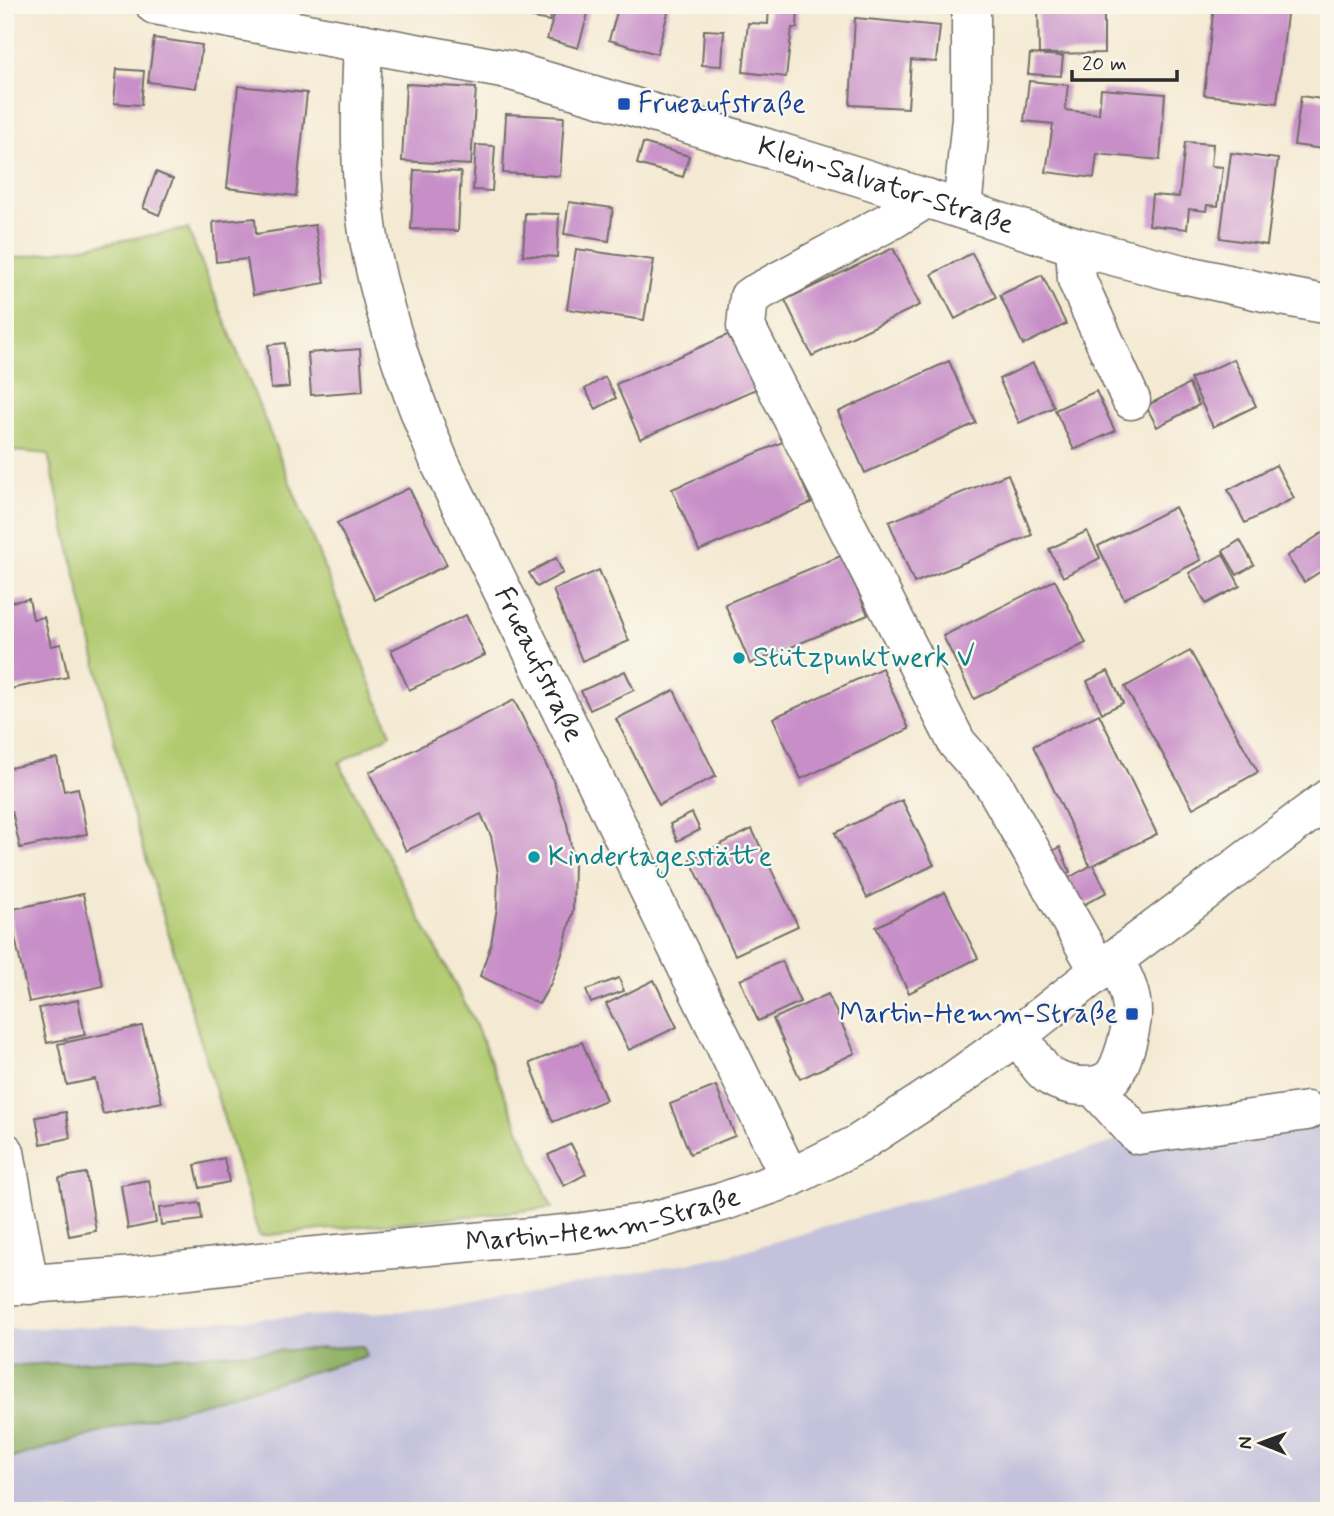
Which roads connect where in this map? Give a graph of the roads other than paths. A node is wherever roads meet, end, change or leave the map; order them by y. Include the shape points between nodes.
1 (155, 5) edge
2 (971, 5) edge
3 (363, 43) junction
4 (945, 203) junction
5 (1075, 246) junction
6 (1329, 304) edge
7 (1131, 400) dead end
8 (1329, 798) edge
9 (1107, 966) junction
10 (1019, 1034) junction
11 (1093, 1086) junction
12 (1307, 1111) dead end
13 (5, 1152) edge
14 (790, 1178) junction
15 (17, 1285) edge

1 - 3 street, Klein-Salvator-Straße
2 - 4 street via 971,118
3 - 4 street, Klein-Salvator-Straße via 508,71
3 - 14 street, Frueaufstraße via 360,114 370,240 410,391 440,463
4 - 5 street, Klein-Salvator-Straße
4 - 9 street via 890,221 749,297 746,327 957,743 994,785
5 - 6 street, Klein-Salvator-Straße
5 - 7 street via 1077,280
8 - 9 street, Martin-Hemm-Straße
9 - 10 street, Martin-Hemm-Straße
9 - 11 street via 1129,988 1132,1014 1122,1057 1111,1077
10 - 11 street via 1049,1076 1071,1086
10 - 14 street, Martin-Hemm-Straße via 859,1144
11 - 12 street via 1138,1135
13 - 15 street
14 - 15 street, Martin-Hemm-Straße via 644,1223 576,1233

